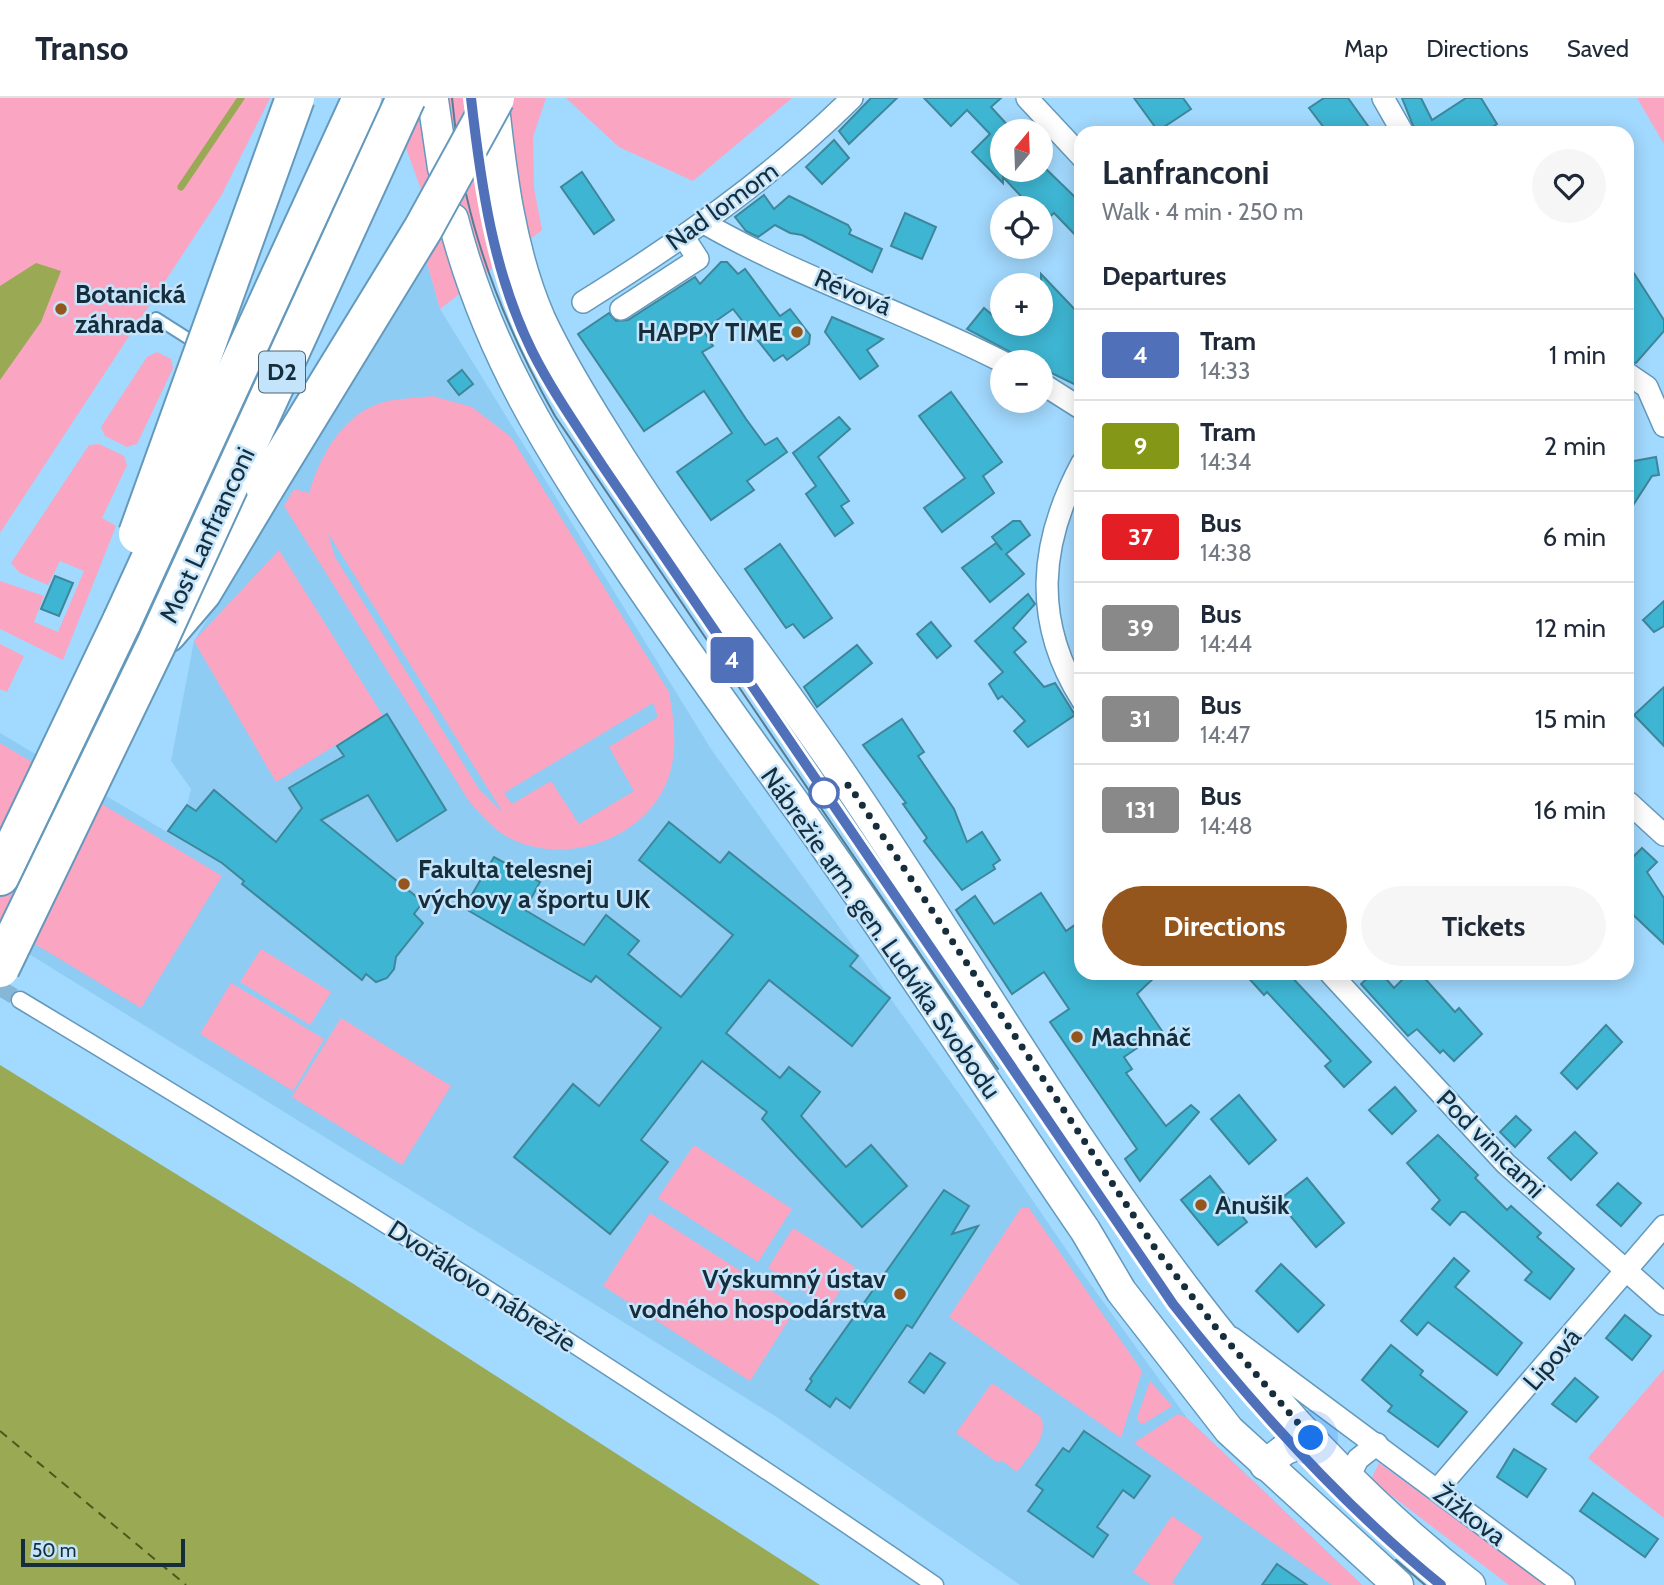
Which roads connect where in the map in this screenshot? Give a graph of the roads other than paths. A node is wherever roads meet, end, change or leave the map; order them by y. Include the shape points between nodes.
1 (295, 98) edge
2 (362, 98) edge
3 (494, 98) edge
4 (852, 98) edge
5 (1027, 98) edge
6 (1384, 98) edge
7 (420, 99) edge
8 (1400, 126) edge
9 (1074, 148) edge
10 (443, 168) dead end
11 (453, 219) dead end
12 (704, 223) junction
13 (683, 236) junction
14 (583, 302) dead end
15 (621, 309) dead end
16 (156, 318) dead end
17 (189, 339) dead end
18 (990, 356) edge
19 (1634, 377) edge
20 (1053, 390) edge
21 (1074, 403) edge
22 (1664, 426) edge
23 (1074, 481) edge
24 (122, 621) junction
25 (156, 645) junction
26 (1074, 685) edge
27 (1634, 808) edge
28 (1664, 835) edge
29 (0, 876) edge
30 (0, 968) edge
31 (1336, 980) edge
32 (20, 1000) tunnel mouth
33 (1664, 1226) edge
34 (1625, 1270) junction
35 (1664, 1304) edge
36 (1299, 1403) junction
37 (1354, 1427) junction
38 (1377, 1444) junction
39 (1265, 1465) junction
40 (1349, 1477) junction
41 (1437, 1490) junction
42 (935, 1585) edge
43 (1398, 1585) edge
44 (1471, 1585) edge
45 (1564, 1585) edge

1 - 24 highway, bridge via 129,559
2 - 24 highway, Most Lanfranconi / D2, bridge
3 - 25 highway, bridge via 423,229 202,592
3 - 36 main road, Nábrežie arm. gen. Ludvíka Svobodu via 505,187 526,276 539,316 583,398 690,563 849,785 1157,1251 1217,1329
4 - 12 street, Nad lomom via 767,176
5 - 9 street
6 - 8 street
7 - 10 main road
7 - 25 highway, Most Lanfranconi / D2, bridge
11 - 39 main road, Nábrežie arm. gen. Ludvíka Svobodu via 492,338 562,469 714,695 845,875 1085,1230 1121,1291 1229,1430
12 - 13 street, Nad lomom
12 - 18 street, Révová
13 - 14 street, Nad lomom
13 - 15 street via 698,259
16 - 17 lane
19 - 22 street via 1647,387
20 - 21 street
23 - 26 street via 1055,524 1046,586 1058,656
24 - 29 highway, Most Lanfranconi / D2
25 - 30 highway, Most Lanfranconi / D2, bridge
27 - 28 street
31 - 34 street, Pod vinicami via 1506,1164
32 - 42 street, Dvořákovo nábrežie via 290,1162 746,1455
33 - 34 street, Lipová
34 - 35 street, Pod vinicami
34 - 41 street, Lipová
36 - 37 street, Žižkova
36 - 37 street via 1331,1429
36 - 39 main road via 1284,1450
36 - 40 main road, Nábrežie arm. gen. Ludvíka Svobodu
37 - 38 street, Žižkova
38 - 40 street via 1358,1460
38 - 41 street, Žižkova
39 - 43 main road, Nábrežie arm. gen. Ludvíka Svobodu
40 - 44 main road, Nábrežie arm. gen. Ludvíka Svobodu
41 - 45 street, Žižkova

